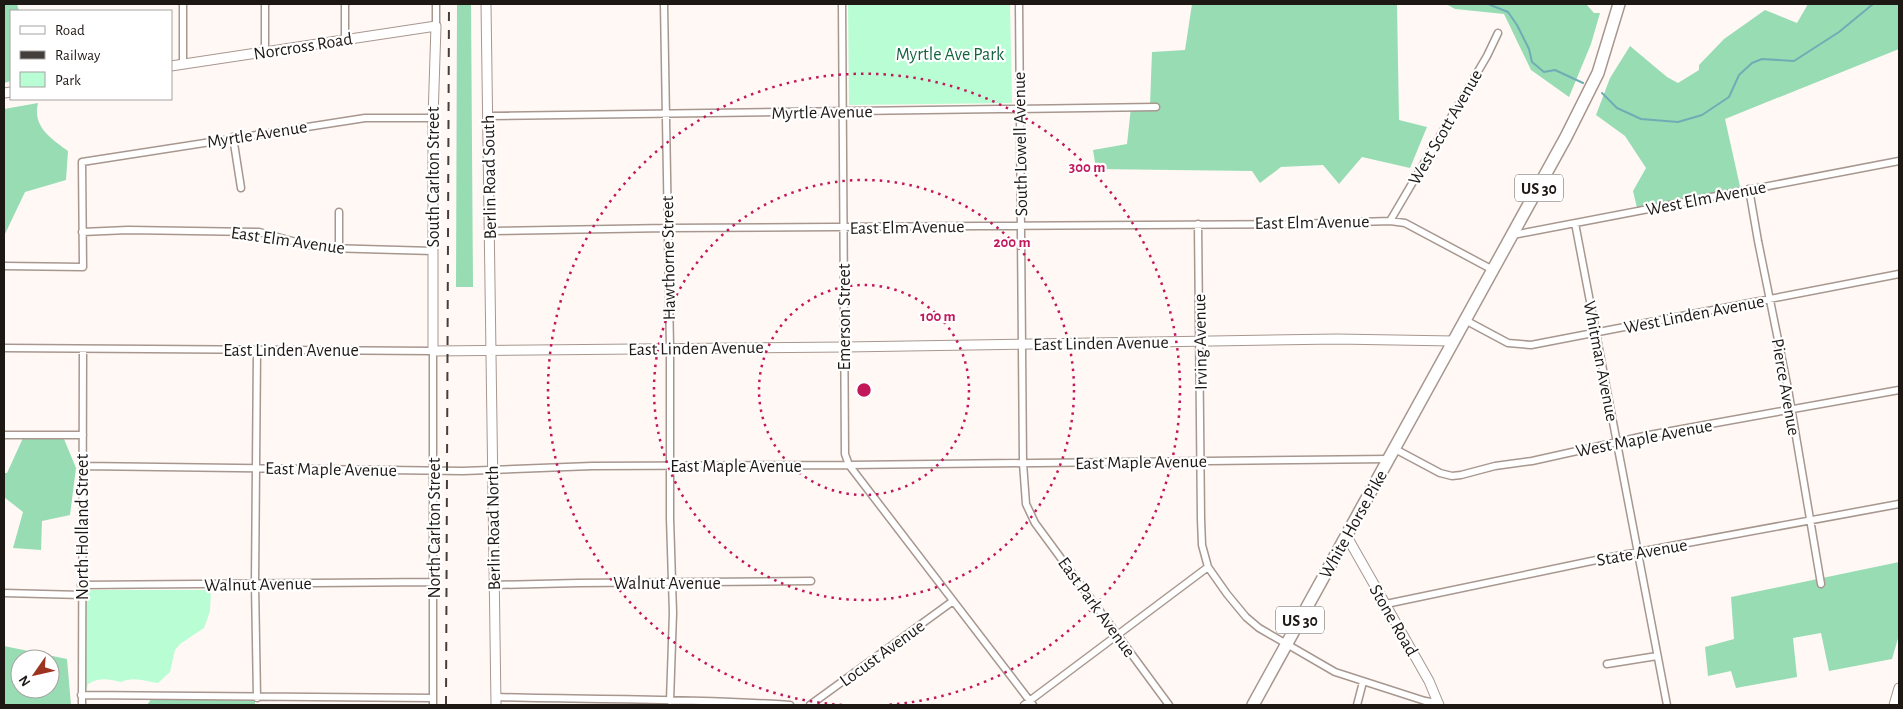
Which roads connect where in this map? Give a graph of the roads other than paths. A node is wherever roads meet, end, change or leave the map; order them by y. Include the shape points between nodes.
1 (183, 4) edge
2 (265, 4) edge
3 (346, 4) edge
4 (436, 4) edge
5 (486, 4) edge
6 (664, 4) edge
7 (842, 4) edge
8 (1019, 4) edge
9 (1619, 4) edge
10 (436, 26) junction
11 (1498, 33) dead end
12 (345, 39) junction
13 (265, 52) junction
14 (183, 64) junction
15 (172, 66) edge
16 (1156, 107) dead end
17 (1020, 109) junction
18 (843, 111) junction
19 (665, 114) junction
20 (488, 116) junction
21 (433, 118) junction
22 (233, 137) junction
23 (1899, 161) edge
24 (241, 188) dead end
25 (1749, 189) junction
26 (339, 212) dead end
27 (1390, 221) junction
28 (1575, 223) junction
29 (1198, 224) junction
30 (1021, 226) junction
31 (667, 228) junction
32 (844, 228) junction
33 (490, 231) junction
34 (82, 232) junction
35 (1513, 235) junction
36 (339, 248) junction
37 (433, 251) junction
38 (4, 266) edge
39 (1493, 270) junction
40 (1899, 274) edge
41 (1769, 299) junction
42 (1465, 320) junction
43 (1596, 334) junction
44 (1453, 341) junction
45 (1200, 342) junction
46 (1022, 344) junction
47 (845, 347) junction
48 (4, 348) edge
49 (670, 348) junction
50 (83, 349) junction
51 (257, 350) junction
52 (433, 350) junction
53 (491, 351) junction
54 (1899, 390) edge
55 (1791, 409) junction
56 (4, 435) edge
57 (83, 435) junction
58 (1617, 442) junction
59 (1395, 449) junction
60 (1389, 459) junction
61 (1201, 461) junction
62 (1023, 463) junction
63 (849, 465) junction
64 (83, 466) junction
65 (671, 466) junction
66 (255, 468) junction
67 (433, 470) junction
68 (492, 470) junction
69 (1899, 504) edge
70 (1028, 508) joint
71 (1809, 522) junction
72 (1346, 535) junction
73 (1638, 552) junction
74 (1208, 567) junction
75 (811, 581) dead end
76 (434, 582) junction
77 (672, 583) junction
78 (255, 584) junction
79 (1822, 584) dead end
80 (82, 585) junction
81 (494, 586) junction
82 (4, 593) edge
83 (82, 595) junction
84 (953, 601) junction
85 (1386, 604) junction
86 (1118, 635) junction
87 (1286, 644) junction
88 (1657, 656) junction
89 (1607, 664) dead end
90 (1363, 682) junction
91 (1899, 688) edge
92 (81, 695) junction
93 (257, 698) junction
94 (496, 701) edge
95 (670, 701) junction
96 (433, 702) edge
97 (1029, 704) edge
98 (1439, 704) edge
99 (82, 705) edge
100 (790, 705) edge
101 (810, 705) edge
102 (1169, 705) edge
103 (1253, 705) edge
104 (1356, 705) edge
105 (1667, 705) edge
106 (1894, 705) edge

1 - 14 street
2 - 13 street
3 - 12 street
4 - 10 street, South Carlton Street
5 - 20 street, Berlin Road South
6 - 19 street, Hawthorne Street
7 - 18 street, Emerson Street
8 - 17 street, South Lowell Avenue
9 - 35 highway, US 30 via 1598,73
10 - 12 street, Norcross Road
10 - 21 street, South Carlton Street
11 - 27 street, West Scott Avenue
12 - 13 street, Norcross Road
13 - 14 street, Norcross Road
14 - 15 street, Norcross Road
16 - 17 street, Myrtle Avenue
17 - 18 street, Myrtle Avenue
17 - 30 street, South Lowell Avenue
18 - 19 street, Myrtle Avenue
18 - 32 street, Emerson Street
19 - 20 street, Myrtle Avenue
19 - 31 street, Hawthorne Street
20 - 33 street, Berlin Road South
21 - 22 street, Myrtle Avenue via 365,118
21 - 37 street, South Carlton Street
22 - 24 street
22 - 34 street, Myrtle Avenue via 82,162
23 - 25 street, West Elm Avenue
25 - 28 street, West Elm Avenue
25 - 41 street, Pierce Avenue
26 - 36 street
27 - 29 street, East Elm Avenue
27 - 39 street, East Elm Avenue via 1405,223
28 - 35 street, West Elm Avenue
28 - 43 street, Whitman Avenue
29 - 30 street, East Elm Avenue
29 - 45 street, Irving Avenue
30 - 32 street, East Elm Avenue
30 - 46 street, South Lowell Avenue
31 - 32 street, East Elm Avenue
31 - 33 street, East Elm Avenue
31 - 49 street, Hawthorne Street
32 - 47 street, Emerson Street
33 - 53 street, Berlin Road South
34 - 36 street, East Elm Avenue via 259,232 307,245
34 - 38 street via 83,267
35 - 39 highway, US 30
36 - 37 street, East Elm Avenue
37 - 52 street, South Carlton Street
39 - 42 highway, US 30
40 - 41 street, West Linden Avenue
41 - 43 street, West Linden Avenue
41 - 55 street, Pierce Avenue
42 - 43 street, West Linden Avenue via 1503,340 1523,346
42 - 44 highway, US 30
43 - 58 street, Whitman Avenue
44 - 45 street, East Linden Avenue
44 - 59 highway, White Horse Pike / US 30
45 - 46 street, East Linden Avenue
45 - 61 street, Irving Avenue
46 - 47 street, East Linden Avenue
46 - 62 street, South Lowell Avenue
47 - 49 street, East Linden Avenue
47 - 63 street, Emerson Street via 845,454
48 - 50 street, East Linden Avenue
49 - 53 street, East Linden Avenue
49 - 65 street, Hawthorne Street
50 - 51 street, East Linden Avenue
50 - 57 street, North Holland Street
51 - 52 street, East Linden Avenue
51 - 66 street
52 - 53 street, East Linden Avenue
52 - 67 street, North Carlton Street
53 - 68 street, Berlin Road North
54 - 55 street, West Maple Avenue
55 - 58 street, West Maple Avenue
55 - 71 street, Pierce Avenue
56 - 57 street
57 - 64 street, North Holland Street
58 - 59 street, West Maple Avenue via 1452,476
58 - 73 street, Whitman Avenue
59 - 60 highway, White Horse Pike / US 30
60 - 61 street, East Maple Avenue
60 - 72 highway, White Horse Pike / US 30
61 - 62 street, East Maple Avenue
61 - 74 street, Irving Avenue via 1202,545
62 - 63 street, East Maple Avenue
62 - 70 street, South Lowell Avenue
63 - 65 street, East Maple Avenue
63 - 84 street
64 - 66 street, East Maple Avenue
64 - 80 street, North Holland Street
65 - 68 street, East Maple Avenue
65 - 77 street, Hawthorne Street
66 - 67 street, East Maple Avenue
66 - 78 street
67 - 68 street, East Maple Avenue
67 - 76 street, North Carlton Street
68 - 81 street, Berlin Road North
69 - 71 street, State Avenue
70 - 86 street, East Park Avenue
71 - 73 street, State Avenue
71 - 79 street, Pierce Avenue
72 - 85 street, Stone Road
72 - 87 highway, White Horse Pike / US 30
73 - 85 street, State Avenue
73 - 88 street, Whitman Avenue
74 - 86 street
74 - 87 street via 1246,617
75 - 77 street, Walnut Avenue
76 - 78 street, Walnut Avenue
76 - 96 street, North Carlton Street
77 - 81 street, Walnut Avenue
77 - 95 street, Hawthorne Street
78 - 80 street, Walnut Avenue
78 - 93 street
80 - 83 street, North Holland Street
81 - 94 street, Berlin Road North
82 - 83 street
83 - 92 street, North Holland Street
84 - 97 street
84 - 101 street, Locust Avenue
85 - 98 street, Stone Road
86 - 97 street
86 - 102 street, East Park Avenue
87 - 90 street via 1328,669
87 - 103 highway, White Horse Pike / US 30
88 - 89 street
88 - 105 street, Whitman Avenue
90 - 98 street
90 - 104 street
91 - 106 street
92 - 93 street
92 - 99 street, North Holland Street
93 - 96 street
94 - 95 street
95 - 100 street

